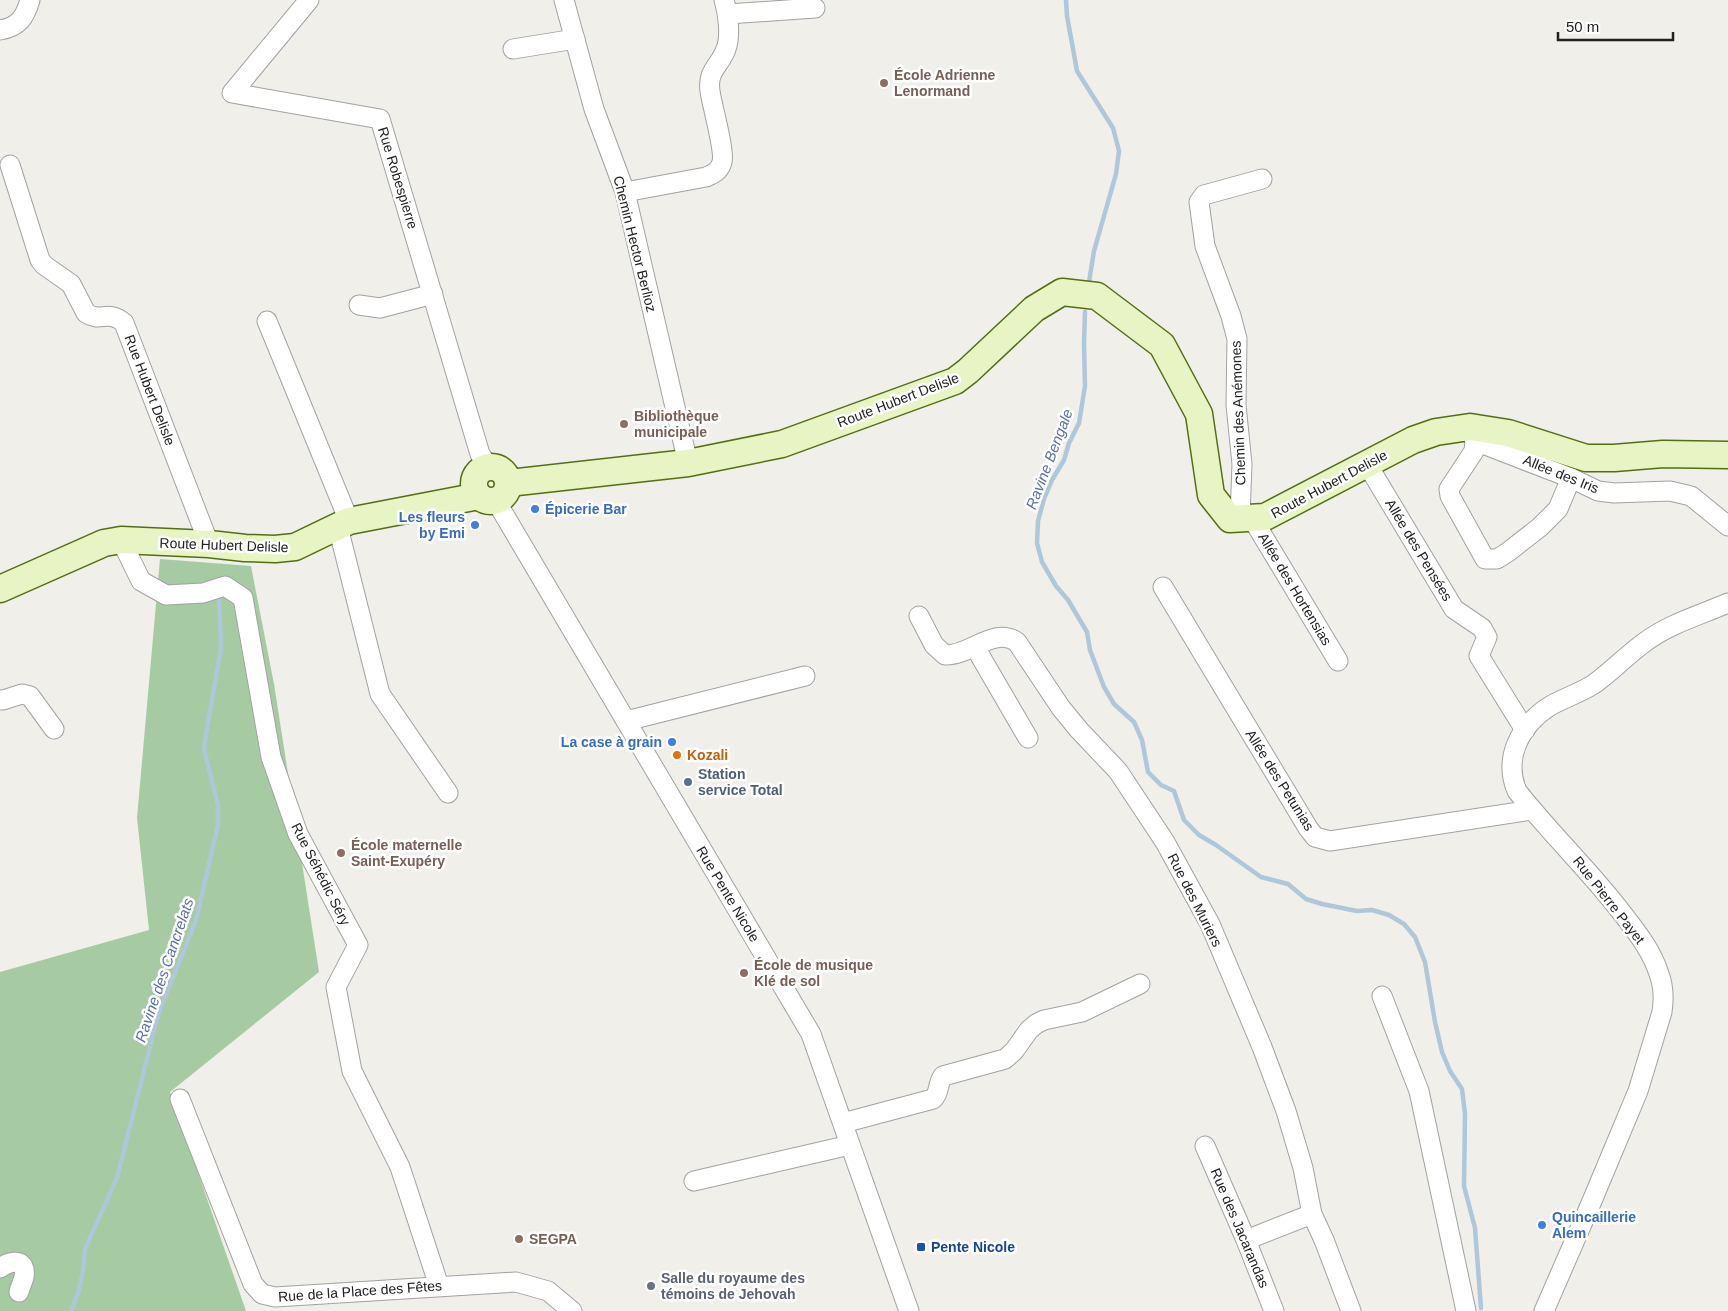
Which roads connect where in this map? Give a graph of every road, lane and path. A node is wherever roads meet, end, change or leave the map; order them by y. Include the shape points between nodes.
1 (30, 0) edge
2 (309, 0) edge
3 (564, 0) edge
4 (726, 7) edge
5 (815, 8) dead end
6 (0, 30) edge
7 (574, 39) junction
8 (513, 49) dead end
9 (10, 165) dead end
10 (1262, 179) dead end
11 (625, 192) junction
12 (433, 294) junction
13 (358, 305) dead end
14 (268, 321) dead end
15 (1472, 434) junction
16 (1728, 455) edge
17 (688, 463) junction
18 (1367, 464) junction
19 (1571, 478) junction
20 (493, 487) junction
21 (1246, 518) junction
22 (343, 524) junction
23 (1728, 526) edge
24 (121, 540) junction
25 (209, 544) junction
26 (1163, 587) dead end
27 (0, 590) edge
28 (1728, 604) edge
29 (919, 616) dead end
30 (975, 647) junction
31 (1338, 660) dead end
32 (805, 676) dead end
33 (0, 700) edge
34 (626, 721) junction
35 (54, 728) dead end
36 (1525, 730) junction
37 (1028, 738) dead end
38 (448, 793) dead end
39 (1532, 810) junction
40 (1140, 984) dead end
41 (1382, 996) dead end
42 (180, 1099) dead end
43 (843, 1123) junction
44 (850, 1145) junction
45 (1205, 1146) dead end
46 (694, 1182) dead end
47 (1312, 1214) junction
48 (1246, 1240) junction
49 (0, 1268) edge
50 (439, 1286) junction
51 (19, 1292) dead end
52 (572, 1311) edge
53 (909, 1311) edge
54 (1274, 1311) edge
55 (1351, 1311) edge
56 (1466, 1311) edge
57 (1544, 1311) edge

1 - 6 street via 22,21
2 - 12 street, Rue Robespierre via 232,93 380,119
3 - 7 street, Chemin Hector Berlioz
4 - 5 street
4 - 11 street via 727,47 710,74 723,156 720,168 706,177
7 - 8 street
7 - 11 street, Chemin Hector Berlioz via 594,109
9 - 25 street, Rue Hubert Delisle via 40,260 71,284 90,316 112,315 124,323
10 - 21 street, Chemin des Anémones via 1204,195 1199,202 1205,246 1237,339 1236,405
11 - 17 street, Chemin Hector Berlioz
12 - 13 street via 380,308
12 - 20 street, Rue Robespierre via 480,454
14 - 22 street
15 - 16 main road, Route Hubert Delisle via 1508,433 1586,458
15 - 18 main road, Route Hubert Delisle via 1436,432
15 - 19 street, Allée des Iris
15 - 19 street via 1473,455 1449,489 1486,559 1496,559 1508,552 1540,527 1558,509
17 - 20 main road, Route Hubert Delisle
17 - 21 main road, Route Hubert Delisle via 782,444 955,381 1034,309 1062,292 1097,296 1162,345 1199,414 1211,495 1230,518
18 - 21 main road, Route Hubert Delisle via 1265,517
18 - 36 street, Allée des Pensées via 1454,610 1482,628 1487,637 1479,656
19 - 23 street, Allée des Iris via 1598,491 1677,492 1697,500
20 - 22 main road, Route Hubert Delisle
20 - 34 street, Rue Pente Nicole
21 - 31 street, Allée des Hortensias
22 - 25 main road, Route Hubert Delisle via 295,547 275,549
22 - 38 street via 380,694
24 - 25 main road, Route Hubert Delisle
24 - 27 main road, Route Hubert Delisle via 104,543
24 - 50 street, Rue Séhédic Séry via 141,581 166,595 203,593 226,586 243,598 271,757 298,834 358,945 336,987 352,1071 400,1167
26 - 39 street, Allée des Petunias via 1315,837 1330,841
28 - 36 street, Rue Pierre Payet via 1644,642 1588,688 1536,716
29 - 30 street, Rue des Muriers via 934,645 945,655 959,654
30 - 37 street
30 - 47 street, Rue des Muriers via 1000,637 1010,637 1017,642 1061,708 1118,771 1165,842 1210,924 1262,1047 1304,1168
32 - 34 street
33 - 35 street via 22,694 30,696
34 - 43 street, Rue Pente Nicole via 811,1034
36 - 39 street, Rue Pierre Payet via 1511,759 1511,772 1517,791
39 - 57 street, Rue Pierre Payet via 1564,843 1634,928 1652,956 1664,1001 1638,1091
40 - 43 street via 1082,1012 1036,1024 1005,1059 943,1076 933,1099
41 - 56 street via 1419,1091
42 - 50 street, Rue de la Place des Fêtes via 253,1284 262,1294 275,1297
43 - 44 street, Rue Pente Nicole
44 - 46 street
44 - 53 street, Rue Pente Nicole
45 - 48 street, Rue des Jacarandas
47 - 48 street
47 - 55 street, Rue des Muriers
48 - 54 street, Rue des Jacarandas
49 - 51 street via 13,1261 22,1266 24,1275
50 - 52 street, Rue de la Place des Fêtes via 516,1282 548,1291

